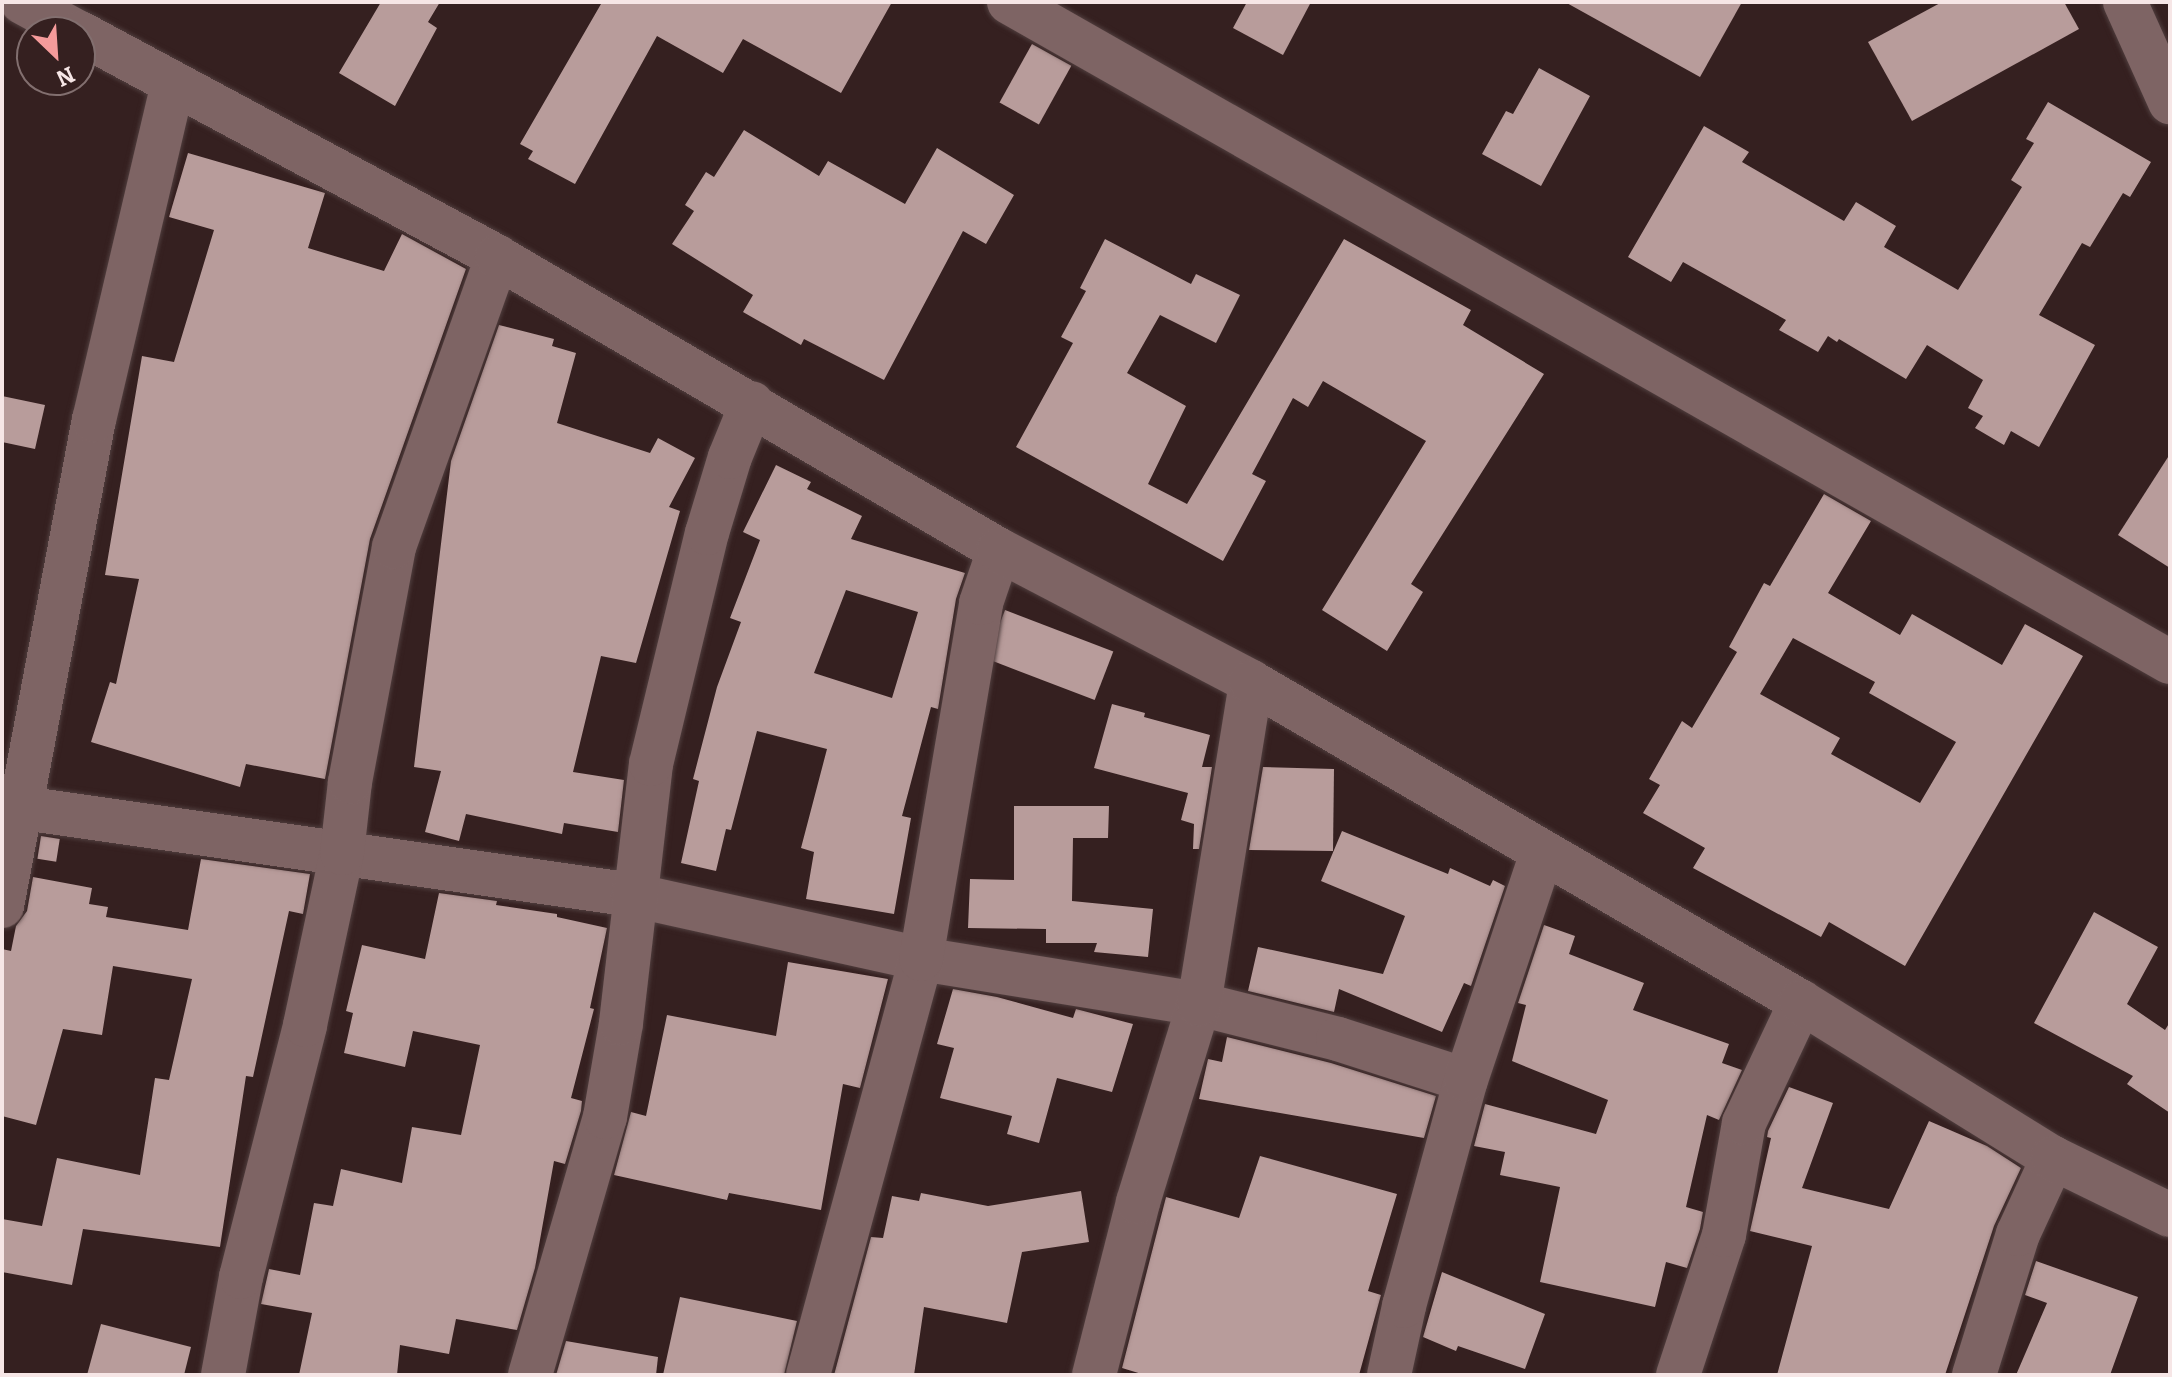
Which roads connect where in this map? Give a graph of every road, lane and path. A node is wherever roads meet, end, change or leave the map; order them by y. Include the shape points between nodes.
1 (22, 2) edge
2 (1009, 2) edge
3 (2125, 2) edge
4 (48, 16) edge
5 (96, 42) edge
6 (173, 84) junction
7 (2170, 102) edge
8 (497, 257) junction
9 (752, 403) junction
10 (999, 550) junction
11 (2170, 662) edge
12 (1251, 682) junction
13 (23, 808) junction
14 (342, 853) junction
15 (1542, 853) junction
16 (633, 895) junction
17 (2, 906) edge
18 (921, 959) junction
19 (1801, 1002) junction
20 (1199, 1004) junction
21 (1466, 1080) junction
22 (2053, 1158) junction
23 (2170, 1215) edge
24 (223, 1375) edge
25 (530, 1375) edge
26 (808, 1375) edge
27 (1094, 1375) edge
28 (1389, 1375) edge
29 (1678, 1375) edge
30 (1974, 1375) edge

1 - 4 street
2 - 11 street
3 - 7 street
5 - 6 street
6 - 8 street
6 - 13 street via 94,420
8 - 9 street
8 - 14 street via 394,547 350,782
9 - 10 street
9 - 16 street via 726,472 685,620 651,764
10 - 12 street
10 - 18 street via 978,617
12 - 15 street
12 - 20 street
13 - 14 street
13 - 17 street
14 - 16 street
14 - 24 street via 241,1277
15 - 19 street
15 - 21 street
16 - 18 street
16 - 25 street via 621,1023 605,1117
18 - 20 street
18 - 26 street
19 - 22 street
19 - 29 street via 1744,1123 1724,1235
20 - 21 street via 1338,1039
20 - 27 street via 1138,1202
21 - 28 street
22 - 23 street
22 - 30 street via 2018,1234

